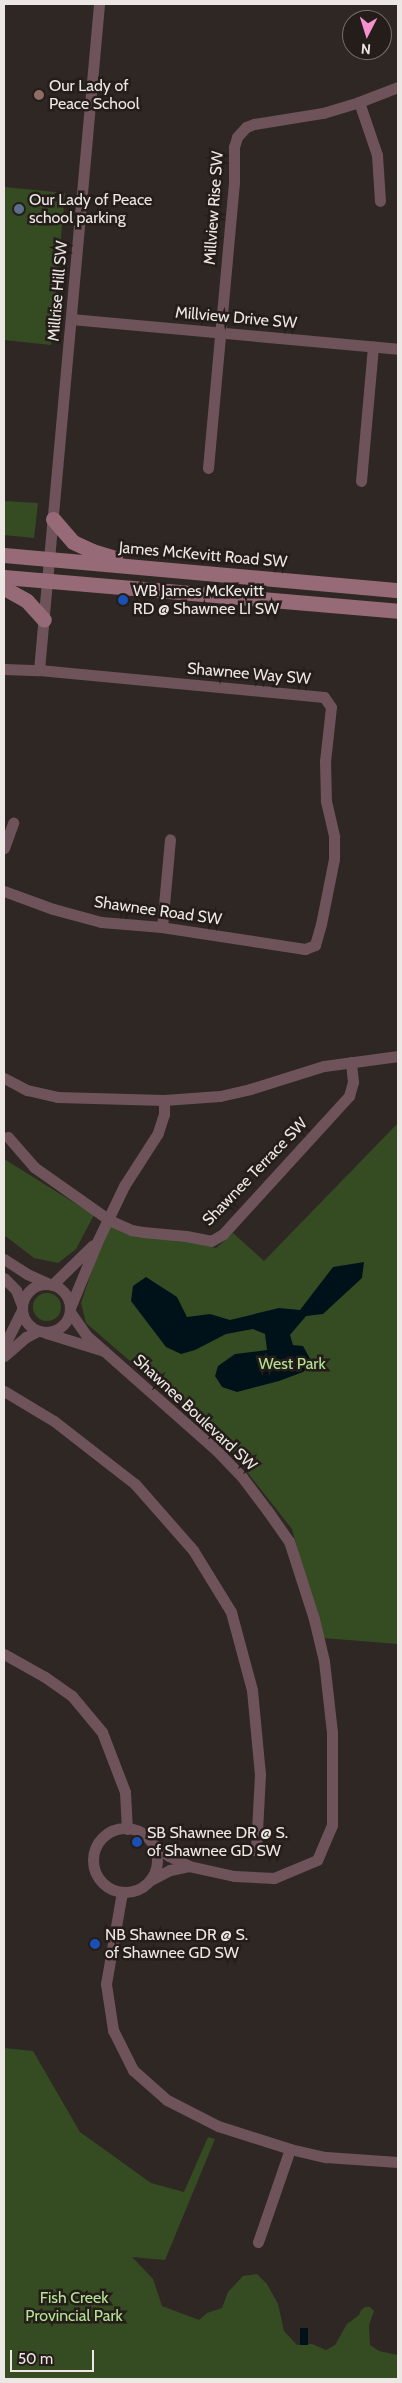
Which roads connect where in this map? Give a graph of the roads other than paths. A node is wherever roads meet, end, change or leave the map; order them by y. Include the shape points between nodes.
1 (100, 4) edge
2 (398, 86) edge
3 (359, 102) junction
4 (380, 201) dead end
5 (72, 319) junction
6 (220, 332) junction
7 (373, 347) junction
8 (398, 350) edge
9 (208, 468) dead end
10 (361, 481) dead end
11 (54, 519) junction
12 (4, 555) edge
13 (50, 559) junction
14 (150, 567) junction
15 (4, 577) edge
16 (48, 581) junction
17 (4, 588) edge
18 (398, 590) edge
19 (398, 611) edge
20 (44, 620) junction
21 (4, 669) edge
22 (39, 670) junction
23 (13, 823) dead end
24 (170, 839) dead end
25 (4, 848) edge
26 (4, 891) edge
27 (162, 927) junction
28 (310, 947) joint
29 (398, 1056) edge
30 (351, 1062) junction
31 (4, 1078) edge
32 (164, 1100) junction
33 (8, 1137) dead end
34 (109, 1220) junction
35 (98, 1240) junction
36 (4, 1258) edge
37 (4, 1278) edge
38 (51, 1285) junction
39 (22, 1308) junction
40 (70, 1310) junction
41 (42, 1332) junction
42 (4, 1346) edge
43 (106, 1352) junction
44 (4, 1356) edge
45 (4, 1391) edge
46 (4, 1654) edge
47 (127, 1829) junction
48 (153, 1844) junction
49 (256, 1851) dead end
50 (189, 1866) junction
51 (150, 1880) junction
52 (122, 1892) junction
53 (290, 2149) junction
54 (398, 2162) edge
55 (258, 2242) dead end

1 - 5 street, Millrise Hill SW
2 - 3 street, Millview Rise SW
3 - 4 street via 376,155
3 - 6 street, Millview Rise SW via 299,118 254,124 239,134 234,147 235,178
5 - 6 street, Millview Drive SW
5 - 11 street, Millrise Hill SW
6 - 7 street, Millview Drive SW
6 - 9 street
7 - 8 street, Millview Drive SW
7 - 10 street
11 - 13 street, Millrise Hill SW
11 - 14 main road via 73,542 92,551
12 - 13 main road, James McKevitt Road SW
13 - 14 main road, James McKevitt Road SW
13 - 16 street, Millrise Hill SW
14 - 18 main road, James McKevitt Road SW
15 - 16 main road
16 - 19 main road
16 - 20 street, Millrise Hill SW
17 - 20 main road via 27,602
20 - 22 street, Millrise Hill SW
21 - 22 street, Shawnee Way SW
22 - 28 street, Shawnee Way SW via 324,698 331,707 325,761 326,801 334,837 334,859 321,924 315,945
23 - 25 street
24 - 27 street
26 - 27 street, Shawnee Road SW via 101,922
27 - 28 street, Shawnee Road SW via 305,949
29 - 30 street
30 - 32 street via 324,1066 220,1096
30 - 34 street, Shawnee Terrace SW via 353,1082 349,1096 215,1239 206,1241 143,1232
31 - 32 street via 27,1090 57,1096
32 - 34 street via 164,1114 158,1133 124,1186
33 - 34 street, Shawnee Terrace SW via 34,1167
34 - 35 street
35 - 38 street
35 - 40 street
36 - 38 street
37 - 39 street via 16,1290
38 - 39 street via 31,1289
38 - 40 street via 67,1296
39 - 41 street via 27,1323
39 - 42 street
40 - 41 street via 62,1327
40 - 43 street, Shawnee Boulevard SW via 86,1335
41 - 43 street, Shawnee Boulevard SW
41 - 44 street via 26,1338
43 - 50 street, Shawnee Boulevard SW via 236,1470 289,1541 324,1661 332,1732 332,1825 317,1860 274,1878 234,1876
45 - 49 street via 54,1421 135,1484 193,1550 231,1612 252,1690 260,1774
46 - 47 street via 72,1696 102,1732 125,1792
47 - 48 street via 134,1828 143,1833
47 - 52 street via 112,1830 104,1836 94,1854 96,1874 102,1883
48 - 50 street
48 - 51 street via 158,1861
50 - 51 street via 170,1870
51 - 52 street via 142,1888
52 - 53 street via 106,1984 113,2030 133,2070 167,2100 218,2126
53 - 54 street via 326,2157
53 - 55 street

